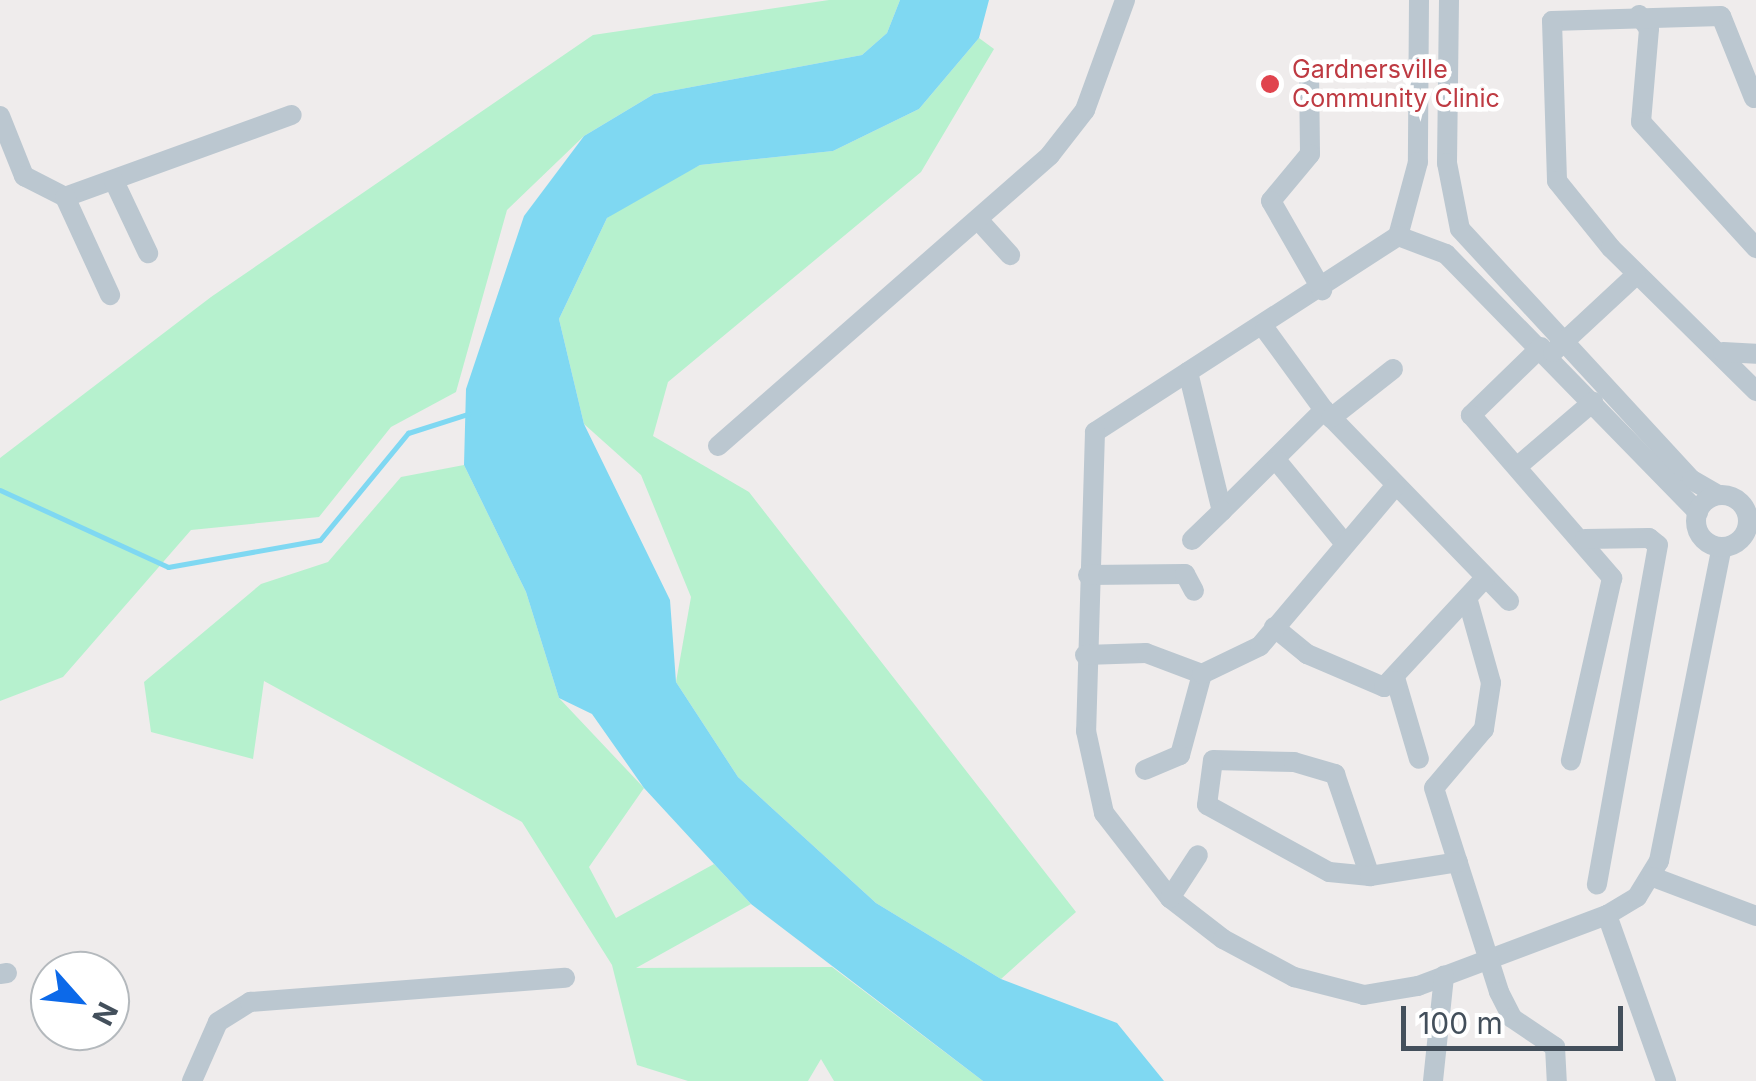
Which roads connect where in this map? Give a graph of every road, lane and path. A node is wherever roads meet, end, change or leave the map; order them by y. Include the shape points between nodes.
1 (1125, 0) edge
2 (1419, 0) edge
3 (1449, 0) edge
4 (1550, 8) edge
5 (1639, 15) junction
6 (1309, 72) dead end
7 (1755, 94) edge
8 (292, 115) dead end
9 (0, 116) edge
10 (1418, 162) junction
11 (1446, 162) junction
12 (114, 181) junction
13 (66, 197) junction
14 (982, 224) junction
15 (1460, 228) junction
16 (1398, 236) junction
17 (1756, 248) edge
18 (148, 253) dead end
19 (1446, 254) junction
20 (1010, 255) dead end
21 (1636, 275) junction
22 (1322, 290) junction
23 (110, 295) dead end
24 (1264, 329) junction
25 (1550, 349) junction
26 (1723, 352) junction
27 (1756, 354) edge
28 (1393, 370) dead end
29 (1188, 372) junction
30 (1756, 391) edge
31 (1593, 402) junction
32 (1328, 414) junction
33 (718, 446) dead end
34 (1277, 461) junction
35 (1518, 466) junction
36 (1395, 486) junction
37 (1725, 496) junction
38 (1756, 506) edge
39 (1222, 511) junction
40 (1698, 512) junction
41 (1750, 538) edge
42 (1585, 539) junction
43 (1192, 540) dead end
44 (1342, 540) junction
45 (1722, 548) junction
46 (1088, 576) junction
47 (1486, 578) junction
48 (1194, 591) dead end
49 (1468, 601) junction
50 (1510, 601) dead end
51 (1274, 627) junction
52 (1085, 655) junction
53 (1202, 674) junction
54 (1396, 681) junction
55 (1180, 755) junction
56 (1419, 759) dead end
57 (1213, 760) junction
58 (1571, 760) dead end
59 (1146, 770) dead end
60 (1198, 855) dead end
61 (1458, 862) junction
62 (1370, 876) junction
63 (1653, 877) junction
64 (1597, 885) dead end
65 (1170, 898) junction
66 (1607, 916) junction
67 (1756, 916) edge
68 (1490, 957) junction
69 (1444, 976) junction
70 (565, 978) dead end
71 (192, 1081) edge
72 (1433, 1081) edge
73 (1557, 1081) edge
74 (1666, 1081) edge

1 - 14 street via 1085,110
2 - 10 street
3 - 11 street
4 - 5 street
4 - 21 street via 1552,165 1569,200
5 - 7 street via 1721,16
5 - 17 street via 1649,30 1641,122
6 - 22 street via 1310,154 1271,200
8 - 12 street
9 - 13 street via 24,176
10 - 11 street
10 - 16 street
11 - 15 street
12 - 13 street
12 - 18 street
13 - 23 street
14 - 20 street
14 - 33 street
15 - 19 street
15 - 25 street
16 - 19 street
16 - 22 street
19 - 25 street
21 - 25 street
21 - 26 street
22 - 24 street
24 - 29 street
24 - 32 street
25 - 31 street
25 - 35 street via 1472,415
25 - 37 street via 1692,480
26 - 27 street
26 - 30 street
28 - 32 street
29 - 39 street
29 - 46 street via 1094,432
31 - 35 street
31 - 40 street
32 - 34 street
32 - 36 street
34 - 39 street
34 - 44 street
35 - 42 street
36 - 44 street
36 - 47 street
37 - 38 street
37 - 40 street
37 - 41 street via 1746,510
39 - 43 street
40 - 45 street via 1701,536
41 - 45 street
42 - 58 street via 1612,578
42 - 64 street via 1649,538 1658,546
44 - 51 street
45 - 63 street
46 - 48 street via 1185,574
46 - 52 street
47 - 49 street
47 - 50 street
49 - 54 street
49 - 61 street via 1490,683 1484,729 1434,788
51 - 53 street via 1244,660
51 - 54 street via 1372,686
52 - 53 street via 1146,653
52 - 65 street via 1094,794
53 - 55 street
54 - 56 street
55 - 57 street
55 - 59 street
57 - 62 street via 1207,805 1329,872
57 - 62 street via 1294,762 1335,774
60 - 65 street
61 - 62 street
61 - 68 street
63 - 66 street
63 - 67 street
65 - 69 street via 1306,982 1390,995
66 - 68 street
66 - 74 street
68 - 69 street
68 - 73 street via 1512,1018 1555,1047
69 - 72 street
70 - 71 street via 250,1002 218,1022

